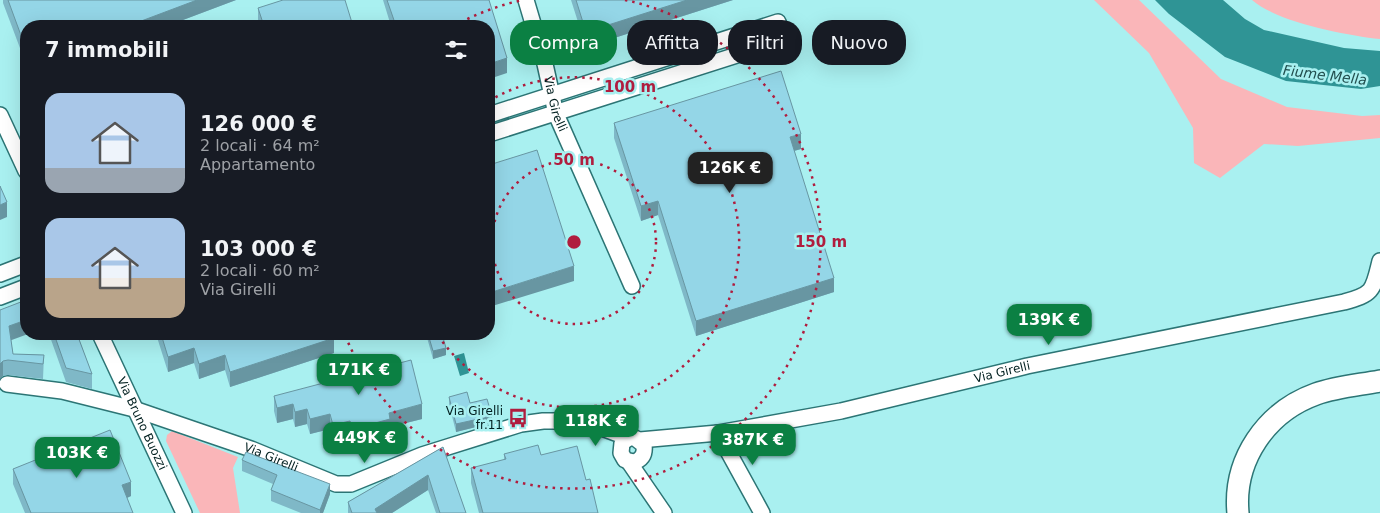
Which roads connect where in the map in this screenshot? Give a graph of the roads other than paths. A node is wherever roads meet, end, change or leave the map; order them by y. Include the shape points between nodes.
1 (526, 0) edge
2 (552, 93) junction
3 (495, 113) edge
4 (556, 114) junction
5 (0, 115) edge
6 (495, 132) edge
7 (20, 158) edge
8 (1380, 261) edge
9 (20, 266) edge
10 (0, 274) edge
11 (632, 286) dead end
12 (20, 289) edge
13 (0, 297) edge
14 (103, 340) edge
15 (1380, 381) edge
16 (7, 384) dead end
17 (134, 409) junction
18 (718, 433) junction
19 (630, 442) junction
20 (636, 459) junction
21 (184, 513) edge
22 (664, 513) edge
23 (762, 513) edge
24 (1238, 513) edge

1 - 2 street, Via Girelli
2 - 3 street
2 - 4 street, Via Girelli
2 - 4 street via 778,22 784,40
4 - 6 street
4 - 11 street, Via Girelli
5 - 7 street
8 - 18 street, Via Girelli via 1374,284 1365,296 1027,366 841,411
9 - 10 street
12 - 13 street
14 - 17 street, Via Bruno Buozzi
15 - 24 highway via 1317,394 1279,415 1253,444 1244,462 1238,483
16 - 17 street, Via Girelli via 62,391
17 - 19 street, Via Girelli via 251,449 336,484 358,482 422,456 521,424 574,421 591,424
17 - 21 street, Via Bruno Buozzi
18 - 19 street, Via Girelli
18 - 23 street
19 - 20 street via 625,460
19 - 20 street via 645,450
20 - 22 street

